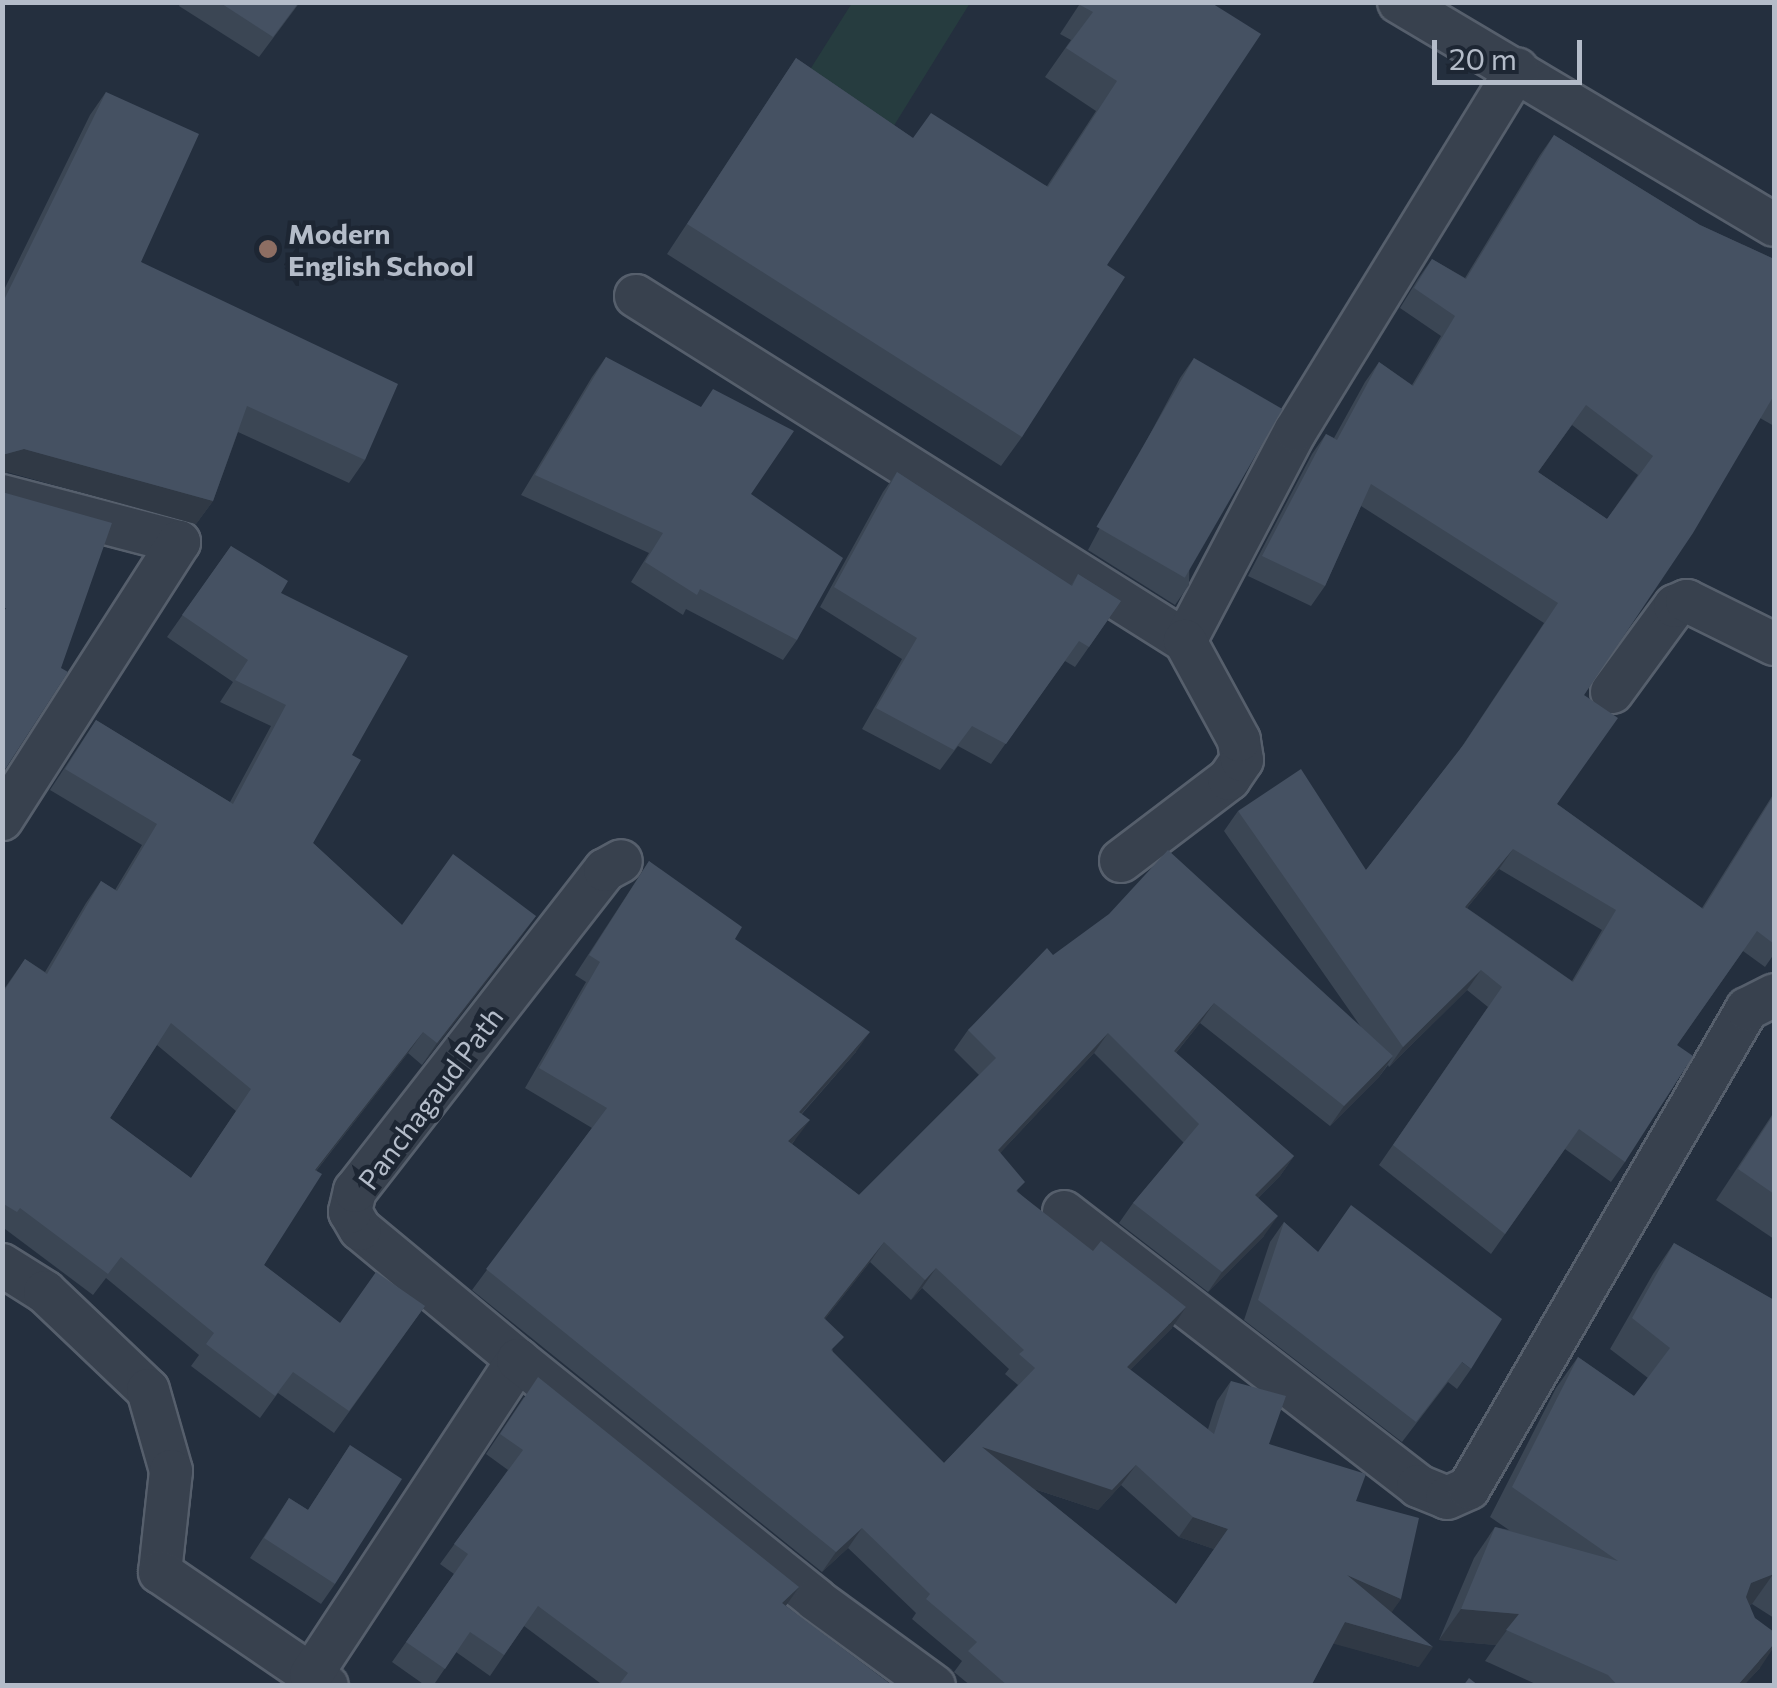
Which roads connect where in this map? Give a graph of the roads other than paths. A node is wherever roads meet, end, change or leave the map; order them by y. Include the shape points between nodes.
1 (1398, 2) edge
2 (1517, 69) junction
3 (1774, 225) edge
4 (636, 296) dead end
5 (2, 496) edge
6 (1185, 641) junction
7 (1774, 644) edge
8 (1612, 692) dead end
9 (2, 818) edge
10 (620, 861) dead end
11 (1122, 861) dead end
12 (1774, 994) edge
13 (1064, 1212) dead end
14 (2, 1265) edge
15 (518, 1360) junction
16 (319, 1680) edge
17 (934, 1686) edge

1 - 2 street
2 - 3 street
2 - 6 street via 1296,430
4 - 6 street
5 - 9 street via 179,542
6 - 11 street via 1239,740 1242,760
7 - 8 street via 1687,600 1675,606
10 - 15 street, Panchagaud Path via 605,870 356,1192 350,1212 360,1229
12 - 13 street via 1747,1009 1469,1488 1447,1498 1418,1486
14 - 16 street via 46,1292 148,1390 171,1472 160,1572
15 - 16 street
15 - 17 street, Panchagaud Path via 816,1600

